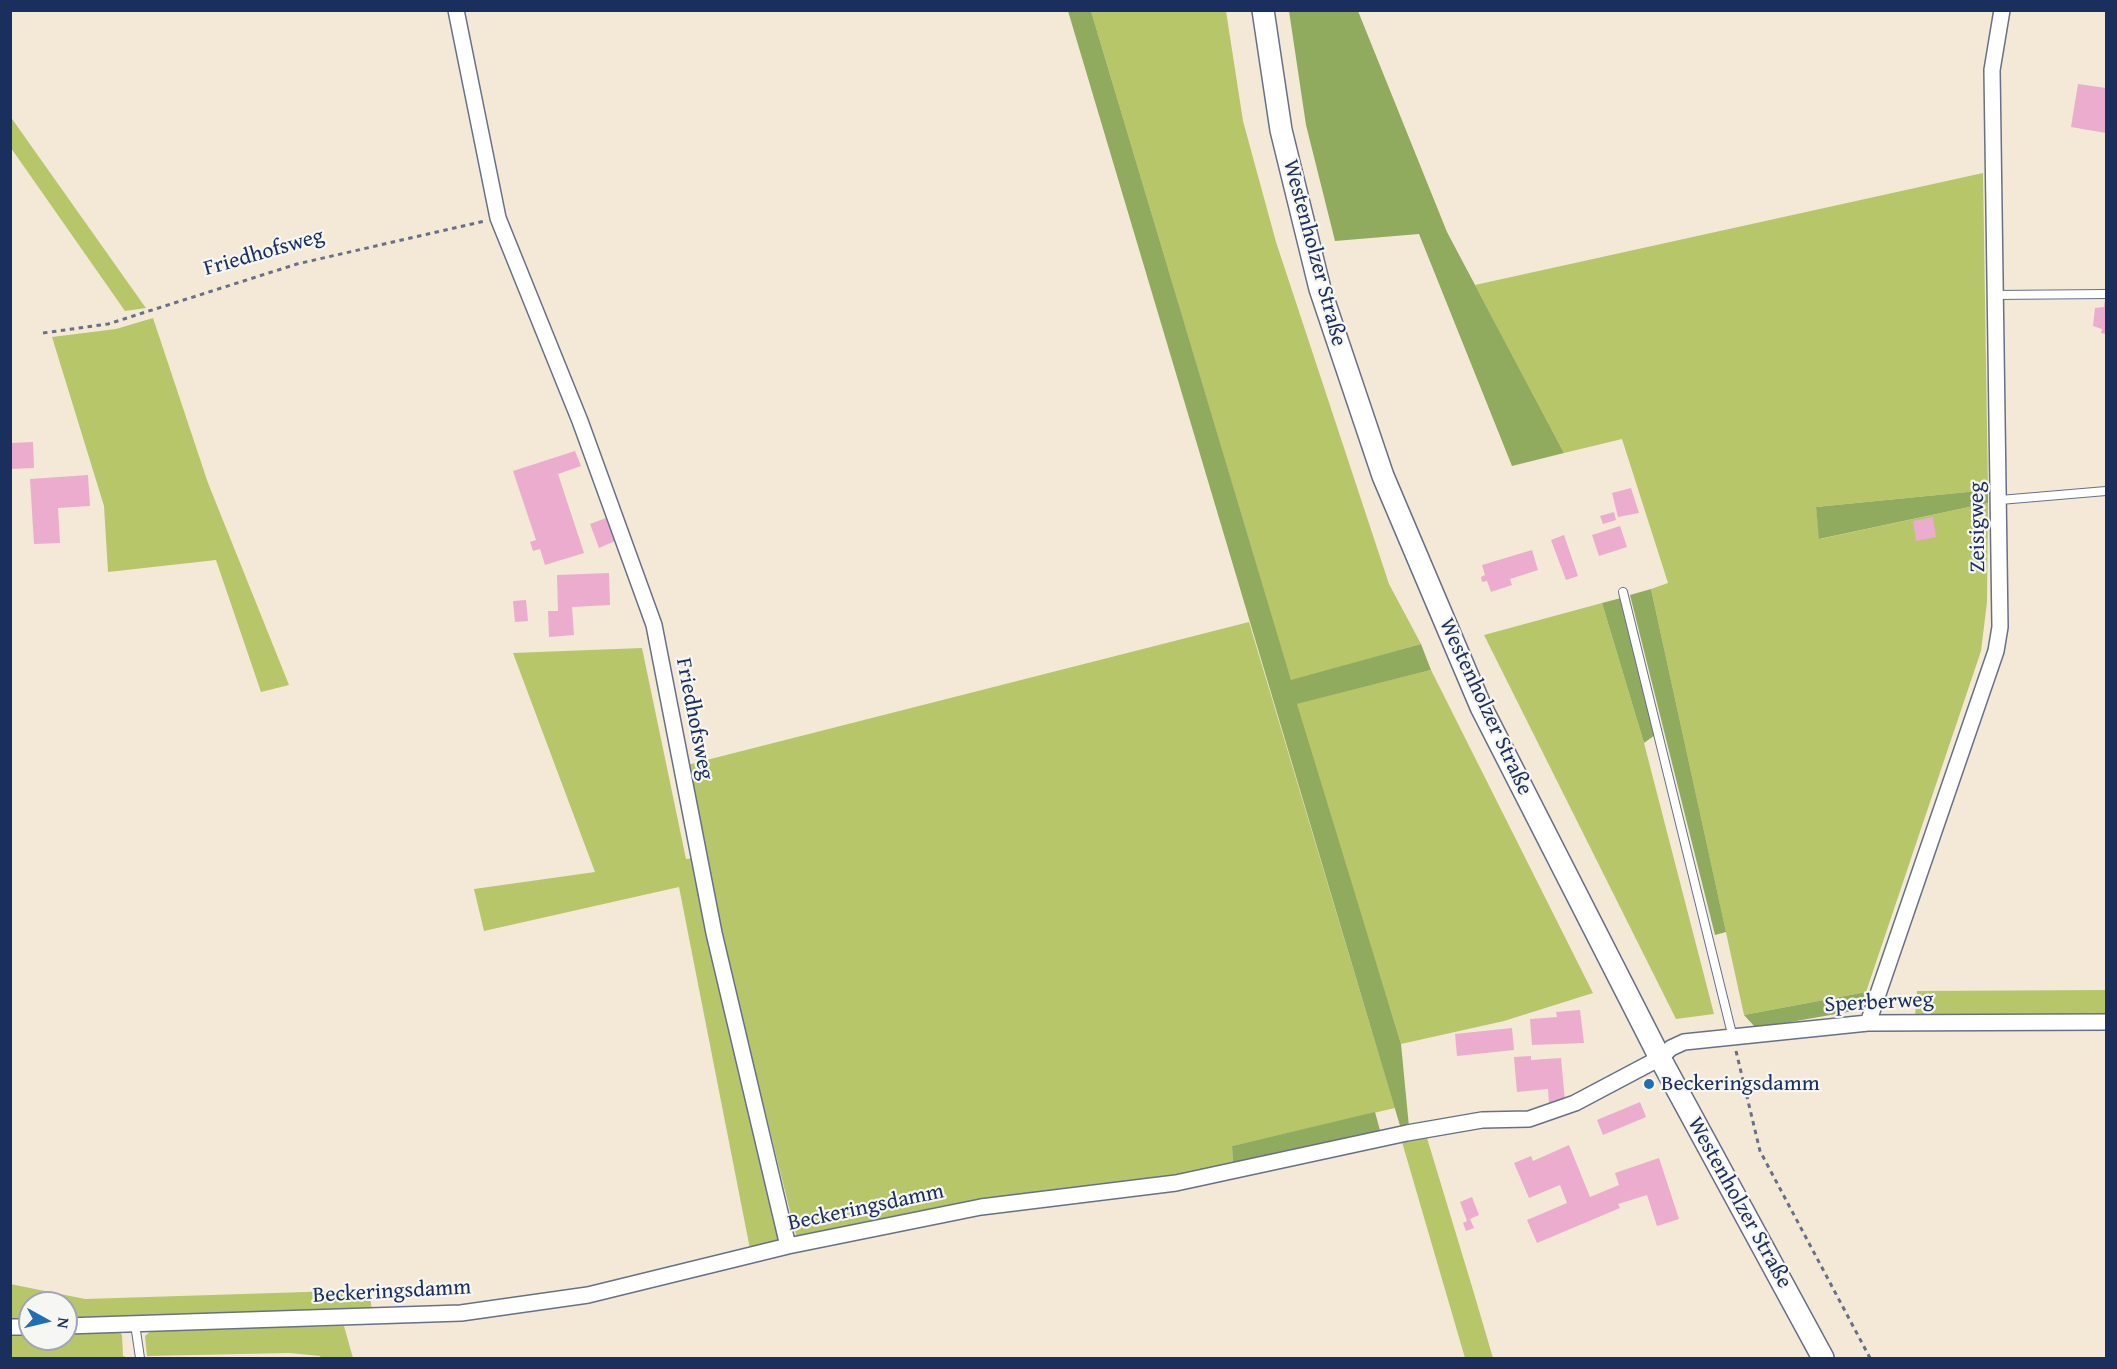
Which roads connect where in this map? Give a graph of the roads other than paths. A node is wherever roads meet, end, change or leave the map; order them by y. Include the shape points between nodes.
1 (456, 10) edge
2 (1263, 10) edge
3 (2002, 10) edge
4 (2106, 294) edge
5 (1996, 295) junction
6 (2106, 491) edge
7 (2000, 500) junction
8 (1623, 592) dead end
9 (2106, 1022) edge
10 (1868, 1023) junction
11 (1733, 1038) junction
12 (1660, 1058) junction
13 (788, 1246) junction
14 (135, 1324) junction
15 (78, 1326) edge
16 (140, 1359) edge
17 (1823, 1359) edge

1 - 13 street, Friedhofsweg via 498,218 580,421 654,625 714,933
2 - 12 main road, Westenholzer Straße via 1281,130 1320,289 1383,476 1481,707
3 - 5 street, Zeisigweg via 1992,70
4 - 5 lane
5 - 7 street, Zeisigweg
6 - 7 lane
7 - 10 street, Zeisigweg via 2000,627 1996,651
8 - 11 lane
9 - 10 street, Sperberweg
10 - 11 street, Sperberweg
11 - 12 street, Sperberweg via 1684,1042
12 - 13 street, Beckeringsdamm via 1575,1103 1529,1119 1482,1120 1176,1183 981,1207
12 - 17 main road, Westenholzer Straße
13 - 14 street, Beckeringsdamm via 588,1295 461,1313
14 - 15 street, Beckeringsdamm
14 - 16 lane

